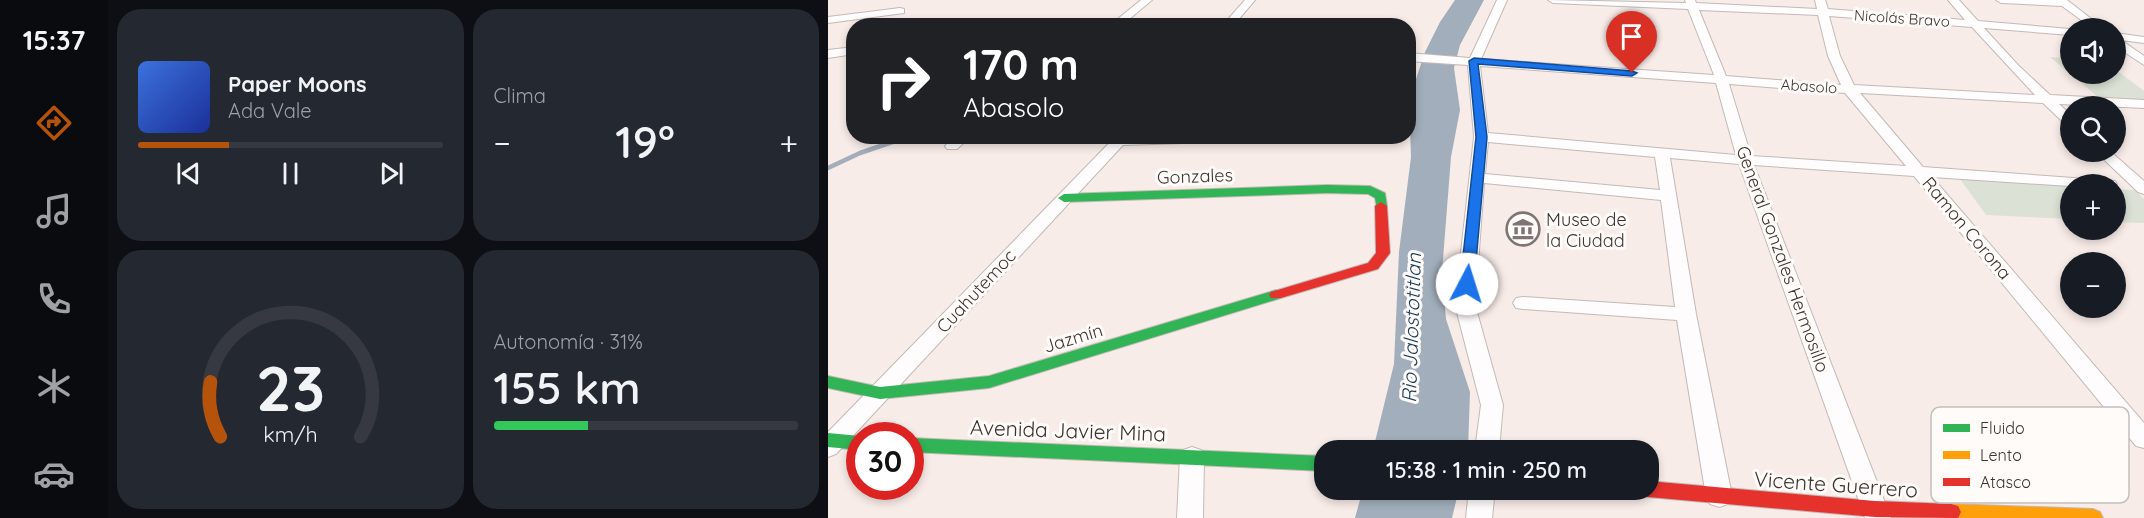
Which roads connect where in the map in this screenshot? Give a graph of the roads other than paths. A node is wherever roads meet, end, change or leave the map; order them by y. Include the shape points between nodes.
1 (905, 0) edge
2 (1147, 0) edge
3 (1250, 0) edge
4 (1502, 0) edge
5 (1553, 0) edge
6 (1953, 0) edge
7 (2001, 0) edge
8 (2061, 1) edge
9 (1692, 4) edge
10 (1821, 6) edge
11 (900, 11) junction
12 (897, 18) edge
13 (1124, 18) edge
14 (1234, 18) edge
15 (2084, 18) edge
16 (828, 20) edge
17 (1974, 24) junction
18 (2060, 31) edge
19 (2126, 39) edge
20 (2144, 40) edge
21 (2126, 47) edge
22 (846, 52) edge
23 (828, 54) edge
24 (1416, 57) edge
25 (1468, 60) junction
26 (2144, 61) edge
27 (1722, 81) junction
28 (1849, 89) junction
29 (2045, 98) junction
30 (2144, 104) edge
31 (2060, 112) edge
32 (1481, 137) junction
33 (954, 144) edge
34 (1117, 144) edge
35 (952, 146) dead end
36 (1662, 152) junction
37 (1745, 160) junction
38 (2114, 162) edge
39 (1920, 172) junction
40 (1477, 178) junction
41 (2060, 181) edge
42 (2126, 186) edge
43 (2143, 187) edge
44 (1669, 196) junction
45 (1064, 198) junction
46 (1322, 282) joint
47 (1524, 303) dead end
48 (1686, 315) junction
49 (828, 382) edge
50 (880, 393) junction
51 (2117, 407) edge
52 (2129, 421) edge
53 (2144, 439) edge
54 (1487, 440) edge
55 (830, 442) edge
56 (846, 443) edge
57 (924, 446) edge
58 (1192, 457) junction
59 (1314, 463) edge
60 (1659, 490) edge
61 (1719, 496) junction
62 (1481, 500) edge
63 (1876, 514) edge
64 (1190, 518) edge
65 (1479, 518) edge
66 (2093, 518) edge

1 - 11 street
2 - 13 street
3 - 14 street
4 - 25 street
5 - 9 street, Nicolás Bravo
6 - 17 street
7 - 8 street
8 - 15 street
9 - 10 street, Nicolás Bravo
9 - 27 street, General Gonzales Hermosillo
10 - 17 street, Nicolás Bravo
10 - 28 street, Ramon Corona via 1834,56
11 - 12 street
11 - 16 street
17 - 18 street, Nicolás Bravo
17 - 29 street
19 - 20 street
21 - 26 street
22 - 23 street
24 - 25 street, Abasolo
25 - 27 street, Abasolo
25 - 32 street
27 - 28 street, Abasolo
27 - 37 street, General Gonzales Hermosillo
28 - 29 street, Abasolo
28 - 39 street, Ramon Corona
29 - 30 street, Abasolo
29 - 31 street
32 - 36 street
32 - 40 street
33 - 35 street
34 - 45 street, Cuahutemoc
36 - 37 street
36 - 44 street
37 - 39 street
37 - 63 street, General Gonzales Hermosillo
38 - 43 street
39 - 41 street
39 - 51 street, Ramon Corona
40 - 44 street
40 - 54 street via 1465,305 1492,405
42 - 43 street
44 - 48 street
45 - 46 street, Gonzales via 1327,189 1370,190 1382,196 1383,253 1373,266
45 - 50 street, Cuahutemoc
46 - 50 street, Jazmín via 989,382
47 - 48 street
48 - 61 street
49 - 50 street, Jazmín
50 - 55 street, Cuahutemoc
52 - 53 street, Ramon Corona
55 - 56 street
57 - 58 street, Avenida Javier Mina
58 - 59 street, Avenida Javier Mina
58 - 64 street
60 - 61 street, Vicente Guerrero
61 - 63 street, Vicente Guerrero
62 - 65 street
63 - 66 street, Vicente Guerrero

